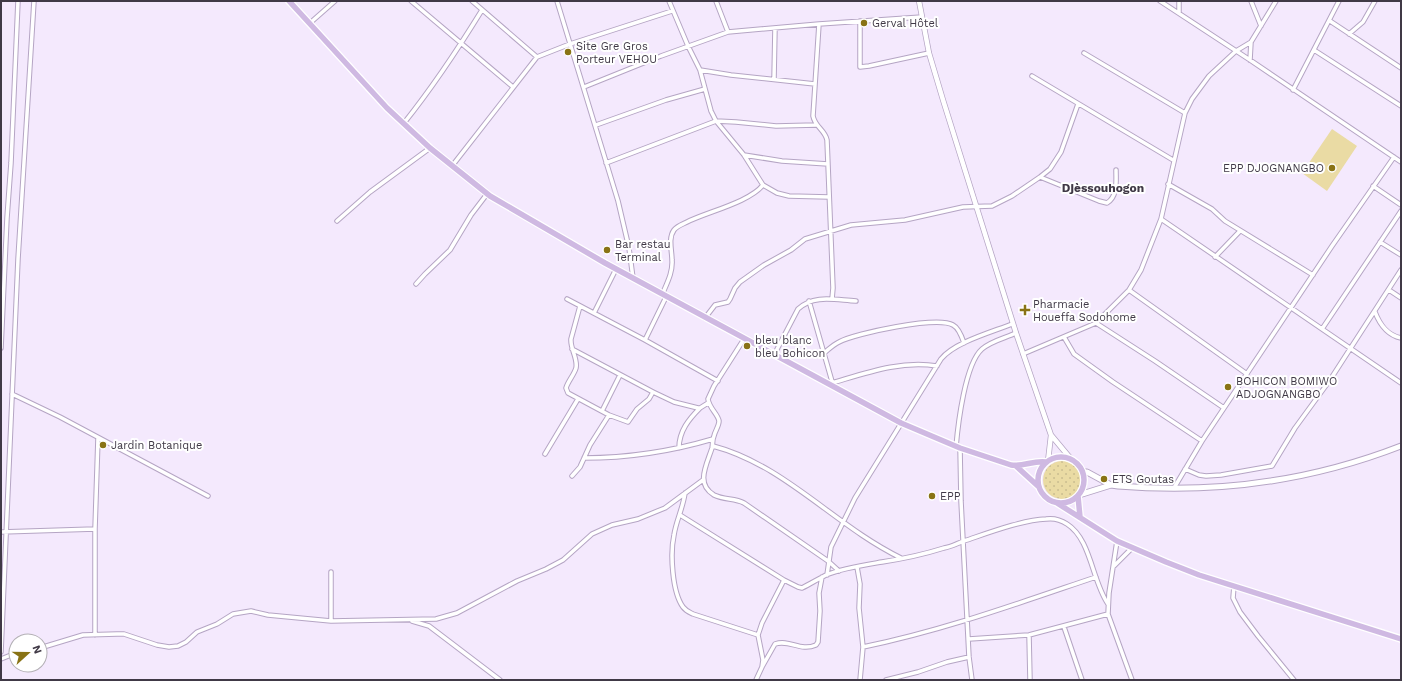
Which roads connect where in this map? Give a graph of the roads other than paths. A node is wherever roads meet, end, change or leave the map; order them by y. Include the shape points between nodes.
1 (18, 1) edge
2 (34, 1) edge
3 (289, 1) edge
4 (335, 1) edge
5 (411, 1) edge
6 (472, 1) edge
7 (558, 1) edge
8 (669, 1) edge
9 (716, 1) edge
10 (919, 1) edge
11 (1160, 1) edge
12 (1179, 1) edge
13 (1252, 1) edge
14 (1276, 1) edge
15 (1339, 1) edge
16 (1375, 1) edge
17 (482, 10) junction
18 (672, 11) junction
19 (1179, 13) junction
20 (922, 17) junction
21 (860, 21) junction
22 (1330, 21) junction
23 (310, 23) junction
24 (819, 24) junction
25 (1260, 26) junction
26 (775, 28) junction
27 (728, 32) junction
28 (1349, 34) junction
29 (1251, 42) junction
30 (461, 44) junction
31 (570, 44) junction
32 (688, 46) junction
33 (1314, 50) junction
34 (1236, 51) junction
35 (929, 53) junction
36 (1084, 53) dead end
37 (536, 57) junction
38 (1250, 60) junction
39 (1401, 68) edge
40 (700, 70) junction
41 (1032, 76) dead end
42 (774, 79) junction
43 (815, 84) junction
44 (512, 87) junction
45 (584, 87) junction
46 (705, 89) junction
47 (1293, 90) junction
48 (1078, 104) junction
49 (1401, 106) edge
50 (1185, 113) junction
51 (716, 121) junction
52 (404, 123) junction
53 (596, 125) junction
54 (816, 125) junction
55 (430, 148) junction
56 (744, 155) junction
57 (1394, 157) junction
58 (1173, 160) junction
59 (1401, 162) edge
60 (606, 163) junction
61 (828, 164) junction
62 (452, 166) junction
63 (1116, 170) dead end
64 (1040, 178) junction
65 (1168, 184) junction
66 (764, 185) junction
67 (1373, 186) junction
68 (487, 194) junction
69 (829, 197) junction
70 (1401, 205) edge
71 (975, 208) junction
72 (1401, 211) edge
73 (1161, 219) junction
74 (336, 221) dead end
75 (830, 230) junction
76 (1240, 231) junction
77 (1, 242) edge
78 (1380, 242) junction
79 (6, 243) junction
80 (1401, 255) edge
81 (1215, 257) junction
82 (616, 269) junction
83 (1401, 270) edge
84 (1313, 275) junction
85 (634, 278) junction
86 (416, 284) dead end
87 (1129, 290) junction
88 (1389, 290) junction
89 (664, 296) junction
90 (1401, 298) edge
91 (567, 299) dead end
92 (832, 300) junction
93 (809, 301) junction
94 (856, 301) dead end
95 (580, 306) junction
96 (1291, 308) junction
97 (1375, 312) junction
98 (594, 313) junction
99 (705, 318) junction
100 (1096, 323) junction
101 (1012, 324) junction
102 (1322, 329) junction
103 (1016, 334) junction
104 (1064, 337) junction
105 (1401, 338) edge
106 (744, 339) junction
107 (645, 340) junction
108 (964, 342) junction
109 (1, 348) edge
110 (1350, 348) junction
111 (572, 349) junction
112 (824, 353) junction
113 (1023, 354) junction
114 (774, 355) junction
115 (937, 366) junction
116 (1247, 374) junction
117 (620, 375) junction
118 (718, 381) junction
119 (1401, 383) edge
120 (833, 386) junction
121 (653, 392) junction
122 (12, 394) junction
123 (578, 399) junction
124 (708, 403) junction
125 (700, 408) junction
126 (1224, 408) junction
127 (602, 411) junction
128 (610, 415) junction
129 (901, 423) junction
130 (1051, 435) junction
131 (98, 438) junction
132 (713, 439) junction
133 (1202, 441) junction
134 (713, 446) junction
135 (1401, 446) edge
136 (679, 448) junction
137 (958, 448) junction
138 (545, 454) dead end
139 (584, 458) junction
140 (1071, 459) junction
141 (1047, 461) junction
142 (1016, 466) junction
143 (1185, 470) junction
144 (1083, 472) junction
145 (572, 476) dead end
146 (703, 480) junction
147 (1111, 485) junction
148 (1039, 487) junction
149 (1174, 488) junction
150 (685, 493) junction
151 (208, 496) dead end
152 (1078, 496) junction
153 (1057, 503) junction
154 (680, 515) junction
155 (1080, 517) junction
156 (842, 522) junction
157 (95, 529) junction
158 (1, 532) edge
159 (6, 532) junction
160 (963, 541) junction
161 (1117, 541) junction
162 (1132, 548) junction
163 (901, 558) junction
164 (828, 561) junction
165 (1114, 566) junction
166 (857, 567) junction
167 (839, 571) junction
168 (331, 572) dead end
169 (827, 575) junction
170 (822, 577) junction
171 (1096, 577) junction
172 (784, 580) junction
173 (1234, 586) junction
174 (1108, 604) junction
175 (1108, 614) junction
176 (407, 619) junction
177 (968, 619) junction
178 (332, 621) junction
179 (1064, 627) junction
180 (95, 635) junction
181 (758, 635) junction
182 (1029, 635) junction
183 (1401, 638) edge
184 (969, 639) junction
185 (48, 646) edge
186 (863, 647) junction
187 (1, 652) edge
188 (969, 657) junction
189 (762, 668) junction
190 (500, 680) edge
191 (756, 680) edge
192 (860, 680) edge
193 (886, 680) edge
194 (972, 680) edge
195 (1030, 680) edge
196 (1082, 680) edge
197 (1132, 680) edge
198 (1294, 680) edge

1 - 79 street
2 - 122 street
3 - 23 main road
4 - 23 street
5 - 30 street
6 - 17 street
7 - 31 street
8 - 18 street
9 - 27 street
10 - 20 street
11 - 19 street
12 - 19 street
13 - 25 street
14 - 25 street
15 - 22 street
16 - 28 street via 1363,22
17 - 30 street
17 - 37 street
18 - 31 street
18 - 32 street
19 - 34 street
20 - 21 street
20 - 35 street
21 - 24 street
21 - 35 street via 860,67
22 - 28 street
22 - 33 street
23 - 52 main road via 354,73
24 - 26 street
24 - 43 street
25 - 29 street
26 - 27 street
26 - 42 street
27 - 32 street
28 - 39 street
29 - 34 street
29 - 38 street
30 - 44 street
30 - 52 street
31 - 37 street
31 - 45 street
32 - 40 street
32 - 45 street
33 - 47 street
33 - 49 street
34 - 38 street
34 - 50 street via 1209,76
35 - 71 street
36 - 50 street
37 - 44 street
38 - 47 street
40 - 42 street
40 - 46 street
41 - 48 street
42 - 43 street
43 - 54 street via 813,116
44 - 62 street
45 - 53 street
46 - 51 street
46 - 53 street
47 - 57 street
48 - 58 street
48 - 64 street via 1061,152 1050,169
50 - 58 street
51 - 54 street via 776,126
51 - 56 street
51 - 60 street
52 - 55 main road
53 - 60 street
54 - 61 street via 826,134
55 - 62 main road
55 - 74 street via 370,192
56 - 61 street
56 - 66 street
57 - 59 street
57 - 67 street
58 - 65 street
60 - 85 street via 627,236
61 - 69 street
62 - 68 main road
63 - 64 street via 1115,191 1107,203
64 - 71 street via 1001,202
65 - 73 street
65 - 76 street via 1212,210
66 - 69 street via 777,193 789,196
66 - 89 street via 755,193 674,229 671,241 672,268
67 - 70 street
67 - 84 street
68 - 82 main road
68 - 86 street via 450,250
69 - 75 street
71 - 75 street via 963,207 905,220 850,225
71 - 101 street
72 - 78 street
73 - 81 street
73 - 87 street via 1141,270
75 - 92 street
75 - 99 street via 801,241 791,250 749,275 737,284 728,302 715,305
76 - 81 street
76 - 84 street
77 - 79 street
78 - 80 street
78 - 102 street
79 - 109 street
81 - 96 street
82 - 85 main road
82 - 98 street
83 - 88 street
84 - 96 street
85 - 89 main road
87 - 100 street
87 - 116 street
88 - 90 street
88 - 97 street
89 - 99 main road
89 - 107 street
91 - 95 street
92 - 93 street
92 - 94 street
93 - 112 street
93 - 114 street via 798,308
95 - 98 street
95 - 111 street via 571,339
96 - 102 street
96 - 116 street
97 - 105 street via 1384,330
97 - 110 street
98 - 107 street
99 - 106 main road
100 - 104 street
100 - 126 street
101 - 103 street
101 - 108 street
102 - 110 street
103 - 113 street
103 - 137 street via 985,347 975,357 959,420
104 - 113 street
104 - 133 street via 1074,354
106 - 114 main road
106 - 118 street
107 - 118 street
108 - 112 street via 952,325 915,324 846,339 831,346
108 - 115 street via 945,354
110 - 119 street
110 - 143 street via 1272,466 1206,476
111 - 117 street
111 - 123 street via 576,368 566,390
112 - 120 street
113 - 130 street
114 - 120 main road
115 - 120 street via 918,364 890,367
115 - 129 street
116 - 126 street
117 - 121 street
117 - 127 street
118 - 124 street
120 - 129 main road
121 - 125 street via 674,402
121 - 128 street via 628,422
122 - 131 street
122 - 159 street
123 - 127 street
123 - 138 street
124 - 125 street
124 - 132 street via 719,420
125 - 136 street via 686,424
126 - 133 street
127 - 128 street
128 - 139 street
129 - 137 main road
129 - 156 street
130 - 140 street
130 - 141 street
131 - 151 street
131 - 157 street
132 - 134 street
132 - 136 street
133 - 143 street
134 - 146 street
134 - 156 street via 754,462 790,483
135 - 149 main road via 1362,460 1290,478 1226,486
136 - 139 street via 639,456
137 - 142 main road
137 - 160 street
139 - 145 street
140 - 141 main road via 1057,457
140 - 144 main road
141 - 142 main road
141 - 148 main road via 1038,478
142 - 148 main road
143 - 149 street
144 - 147 main road
144 - 152 main road via 1083,488
146 - 150 street
146 - 164 street via 713,494 744,503
147 - 149 main road
147 - 152 main road
148 - 153 main road via 1049,500
150 - 154 street
150 - 176 street via 665,508 592,534 563,560 457,613 436,619
152 - 153 main road via 1068,502
152 - 155 main road
153 - 155 main road
154 - 172 street
154 - 181 street via 674,533 672,559 673,575 683,607 687,612
155 - 161 main road
156 - 163 street
156 - 164 street
157 - 159 street
157 - 180 street
158 - 159 street
159 - 187 street
160 - 163 street via 946,548
160 - 171 street via 1032,521 1062,521 1078,534
160 - 177 street
161 - 162 main road
161 - 165 street
162 - 165 street
162 - 173 main road
163 - 166 street
164 - 167 street
164 - 169 street
165 - 174 street
166 - 167 street
166 - 186 street
167 - 169 street
168 - 178 street
169 - 170 street
170 - 172 street via 802,588
170 - 189 street via 819,593 818,642 804,648 780,642 775,644
171 - 174 street
171 - 177 street
172 - 181 street
173 - 183 main road
173 - 198 street via 1233,598 1240,612
174 - 175 street
175 - 179 street
175 - 197 street
176 - 178 street
176 - 190 street via 429,626
177 - 184 street
177 - 186 street via 894,641
178 - 180 street via 251,611 238,613 197,632 184,644 169,647 124,634
179 - 182 street
179 - 196 street
180 - 185 street via 79,636
181 - 189 street
182 - 184 street
182 - 195 street
184 - 188 street
186 - 192 street
188 - 193 street
188 - 194 street
189 - 191 street

